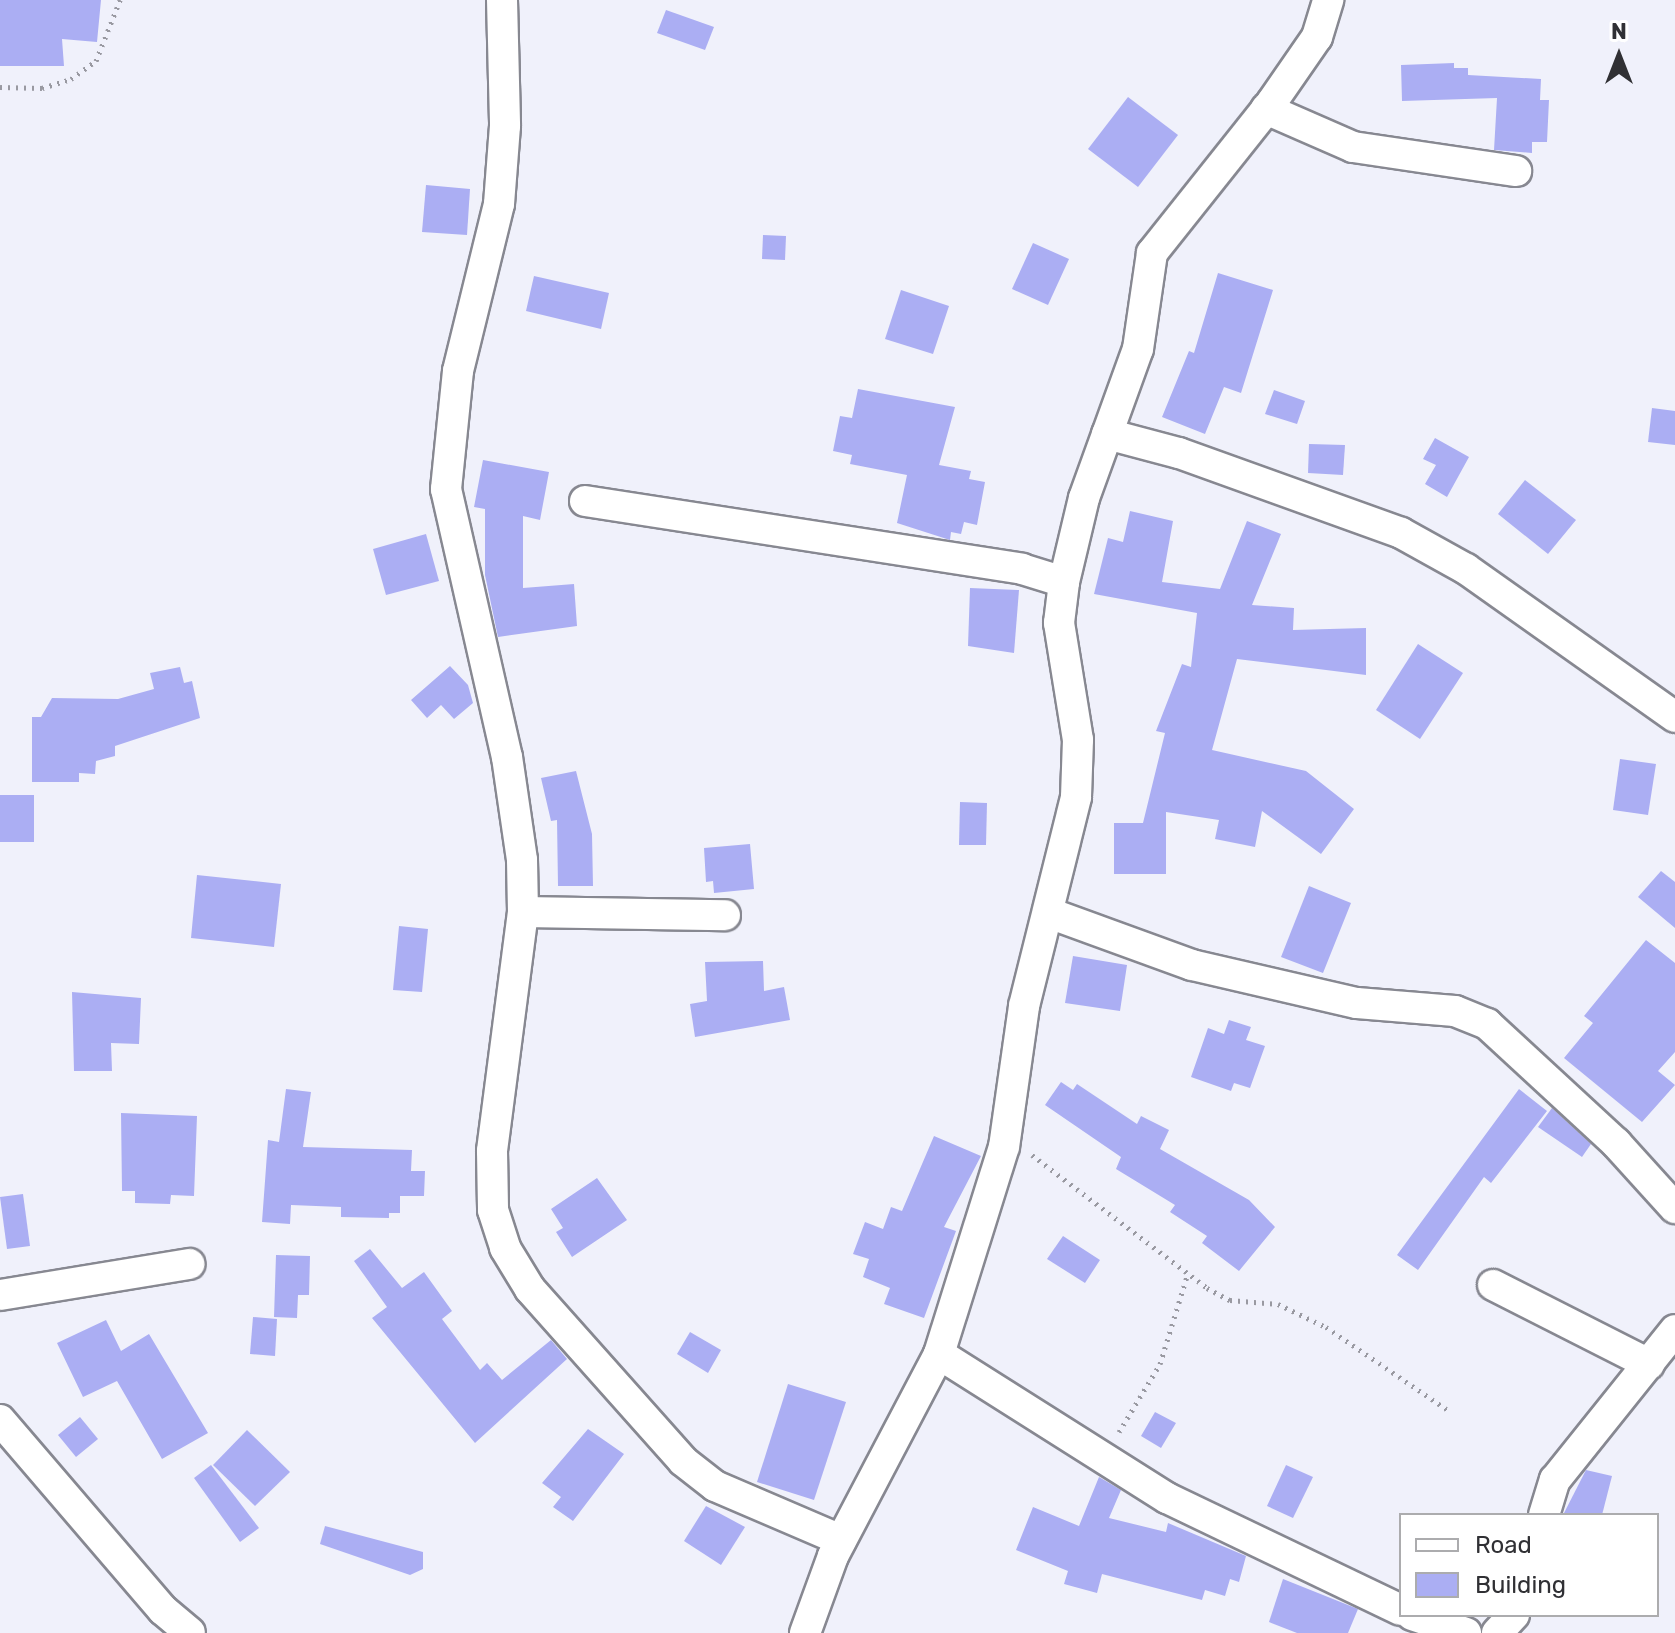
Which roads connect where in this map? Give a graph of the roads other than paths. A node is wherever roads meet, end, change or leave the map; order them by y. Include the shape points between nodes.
1 (502, 0) edge
2 (1328, 0) edge
3 (1266, 109) junction
4 (1516, 171) dead end
5 (1107, 434) junction
6 (585, 501) dead end
7 (1064, 582) junction
8 (1675, 717) edge
9 (523, 912) junction
10 (1049, 913) junction
11 (725, 915) dead end
12 (1675, 1208) edge
13 (189, 1264) dead end
14 (1493, 1285) dead end
15 (0, 1295) edge
16 (1675, 1330) edge
17 (939, 1354) junction
18 (1649, 1364) junction
19 (0, 1420) edge
20 (1545, 1513) edge
21 (841, 1540) junction
22 (1399, 1609) edge
23 (1418, 1617) edge
24 (1512, 1617) edge
25 (190, 1633) edge
26 (805, 1633) edge
27 (1466, 1633) edge
28 (1497, 1633) edge

1 - 9 street via 505,126 499,204 455,384 446,489 510,772
2 - 3 street via 1317,37
3 - 4 street via 1353,147
3 - 5 street via 1160,237 1148,269 1138,349
5 - 7 street
5 - 8 street via 1179,453 1401,533 1479,577
6 - 7 street via 1022,569
7 - 10 street via 1059,623 1078,740 1076,797
9 - 11 street
9 - 21 street via 492,1151 493,1210 505,1248 567,1336 683,1461 715,1486
10 - 12 street via 1192,965 1357,1003 1455,1011 1487,1024 1616,1143
10 - 17 street via 1024,1006 1004,1147
13 - 15 street
14 - 18 street
16 - 18 street
17 - 21 street
17 - 22 street via 1167,1498
18 - 20 street via 1555,1480
19 - 25 street via 163,1610
21 - 26 street
23 - 27 street
24 - 28 street

